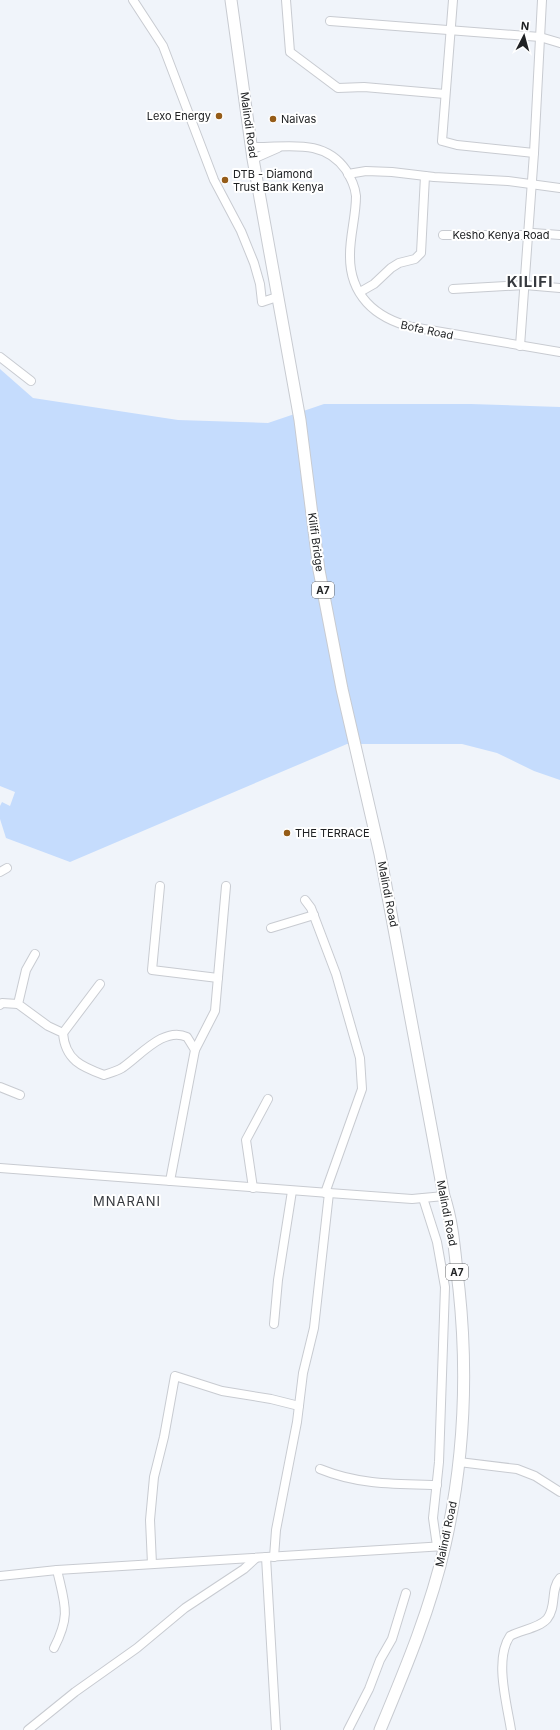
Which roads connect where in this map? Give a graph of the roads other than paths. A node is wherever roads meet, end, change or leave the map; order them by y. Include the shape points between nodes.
1 (133, 0) edge
2 (231, 0) edge
3 (286, 0) edge
4 (453, 0) edge
5 (542, 0) edge
6 (330, 21) dead end
7 (450, 30) junction
8 (540, 37) junction
9 (560, 43) edge
10 (445, 94) junction
11 (252, 146) junction
12 (282, 146) junction
13 (534, 153) junction
14 (253, 159) junction
15 (348, 174) junction
16 (425, 176) junction
17 (530, 183) junction
18 (560, 188) edge
19 (443, 235) dead end
20 (528, 235) junction
21 (560, 235) edge
22 (525, 285) junction
23 (560, 288) edge
24 (453, 290) dead end
25 (360, 292) junction
26 (277, 297) junction
27 (520, 346) junction
28 (560, 352) edge
29 (0, 356) edge
30 (290, 368) joint
31 (31, 381) dead end
32 (370, 809) joint
33 (160, 886) dead end
34 (226, 886) dead end
35 (305, 900) dead end
36 (314, 915) junction
37 (271, 928) dead end
38 (35, 954) dead end
39 (218, 978) junction
40 (100, 984) dead end
41 (18, 1004) junction
42 (0, 1005) edge
43 (63, 1033) junction
44 (195, 1050) junction
45 (0, 1087) edge
46 (20, 1095) dead end
47 (268, 1099) dead end
48 (0, 1168) edge
49 (170, 1181) junction
50 (253, 1188) junction
51 (292, 1191) junction
52 (327, 1193) junction
53 (444, 1196) junction
54 (423, 1198) junction
55 (274, 1324) dead end
56 (299, 1406) junction
57 (459, 1462) junction
58 (320, 1469) dead end
59 (437, 1485) junction
60 (560, 1492) edge
61 (441, 1546) junction
62 (270, 1557) junction
63 (256, 1558) junction
64 (152, 1564) junction
65 (57, 1570) junction
66 (0, 1576) edge
67 (560, 1578) edge
68 (406, 1593) dead end
69 (54, 1648) dead end
70 (28, 1730) edge
71 (276, 1730) edge
72 (348, 1730) edge
73 (380, 1730) edge
74 (511, 1730) edge

1 - 26 street via 163,46 214,180 254,262 262,302
2 - 11 highway, Malindi Road / A7
3 - 10 street via 290,52 338,88 364,87
4 - 7 street
5 - 8 street
6 - 7 street
7 - 8 street
7 - 10 street
8 - 9 street
8 - 13 street
10 - 13 street via 441,140 443,143
11 - 12 street, Bofa Road
11 - 14 highway, Malindi Road / A7
12 - 14 street, Bofa Road
12 - 15 street, Bofa Road via 313,146 339,162
13 - 17 street
14 - 26 highway, Malindi Road / A7
15 - 16 street via 379,171
15 - 25 street, Bofa Road via 355,187 356,196 350,263 354,281
16 - 17 street
16 - 25 street via 421,253 415,259 391,268 374,284
17 - 18 street
17 - 20 street
19 - 20 street, Kesho Kenya Road
20 - 21 street, Kesho Kenya Road
20 - 22 street
22 - 23 street
22 - 24 street
22 - 27 street
25 - 27 street, Bofa Road via 367,304 394,323
26 - 30 highway, Malindi Road / A7
27 - 28 street, Bofa Road
29 - 31 street
30 - 32 highway, Kilifi Bridge / A7 via 300,420 319,570 342,689
32 - 53 highway, Malindi Road / A7 via 400,953
33 - 39 street via 152,970
34 - 39 street
35 - 36 street
36 - 37 street
36 - 52 street via 336,974 360,1058 362,1089
38 - 41 street via 26,970
39 - 44 street via 215,1012
40 - 43 street
41 - 42 street
41 - 43 street via 48,1026
43 - 44 street via 64,1042 77,1064 104,1075 121,1068 160,1040 174,1034 187,1038
44 - 49 street
45 - 46 street
47 - 50 street via 246,1140
48 - 49 street
49 - 50 street
50 - 51 street
51 - 52 street
51 - 55 street
52 - 54 street
52 - 56 street via 314,1328 302,1373
53 - 54 street
53 - 57 highway, Malindi Road / A7 via 452,1232 464,1344
54 - 59 street via 437,1242 445,1287
56 - 62 street
56 - 64 street via 264,1397 222,1391 175,1376 154,1477 150,1520
57 - 60 street via 517,1469 535,1476
57 - 61 highway, Malindi Road / A7
58 - 59 street via 341,1478 386,1484
59 - 61 street via 433,1518
61 - 62 street
61 - 73 highway, Malindi Road / A7 via 431,1598
62 - 63 street
62 - 71 street
63 - 64 street
63 - 70 street via 244,1569 185,1608 137,1648 75,1692
64 - 65 street
65 - 66 street
65 - 69 street via 66,1617 64,1630
67 - 74 street via 555,1584 547,1619 510,1636 504,1648 502,1667
68 - 72 street via 392,1639

